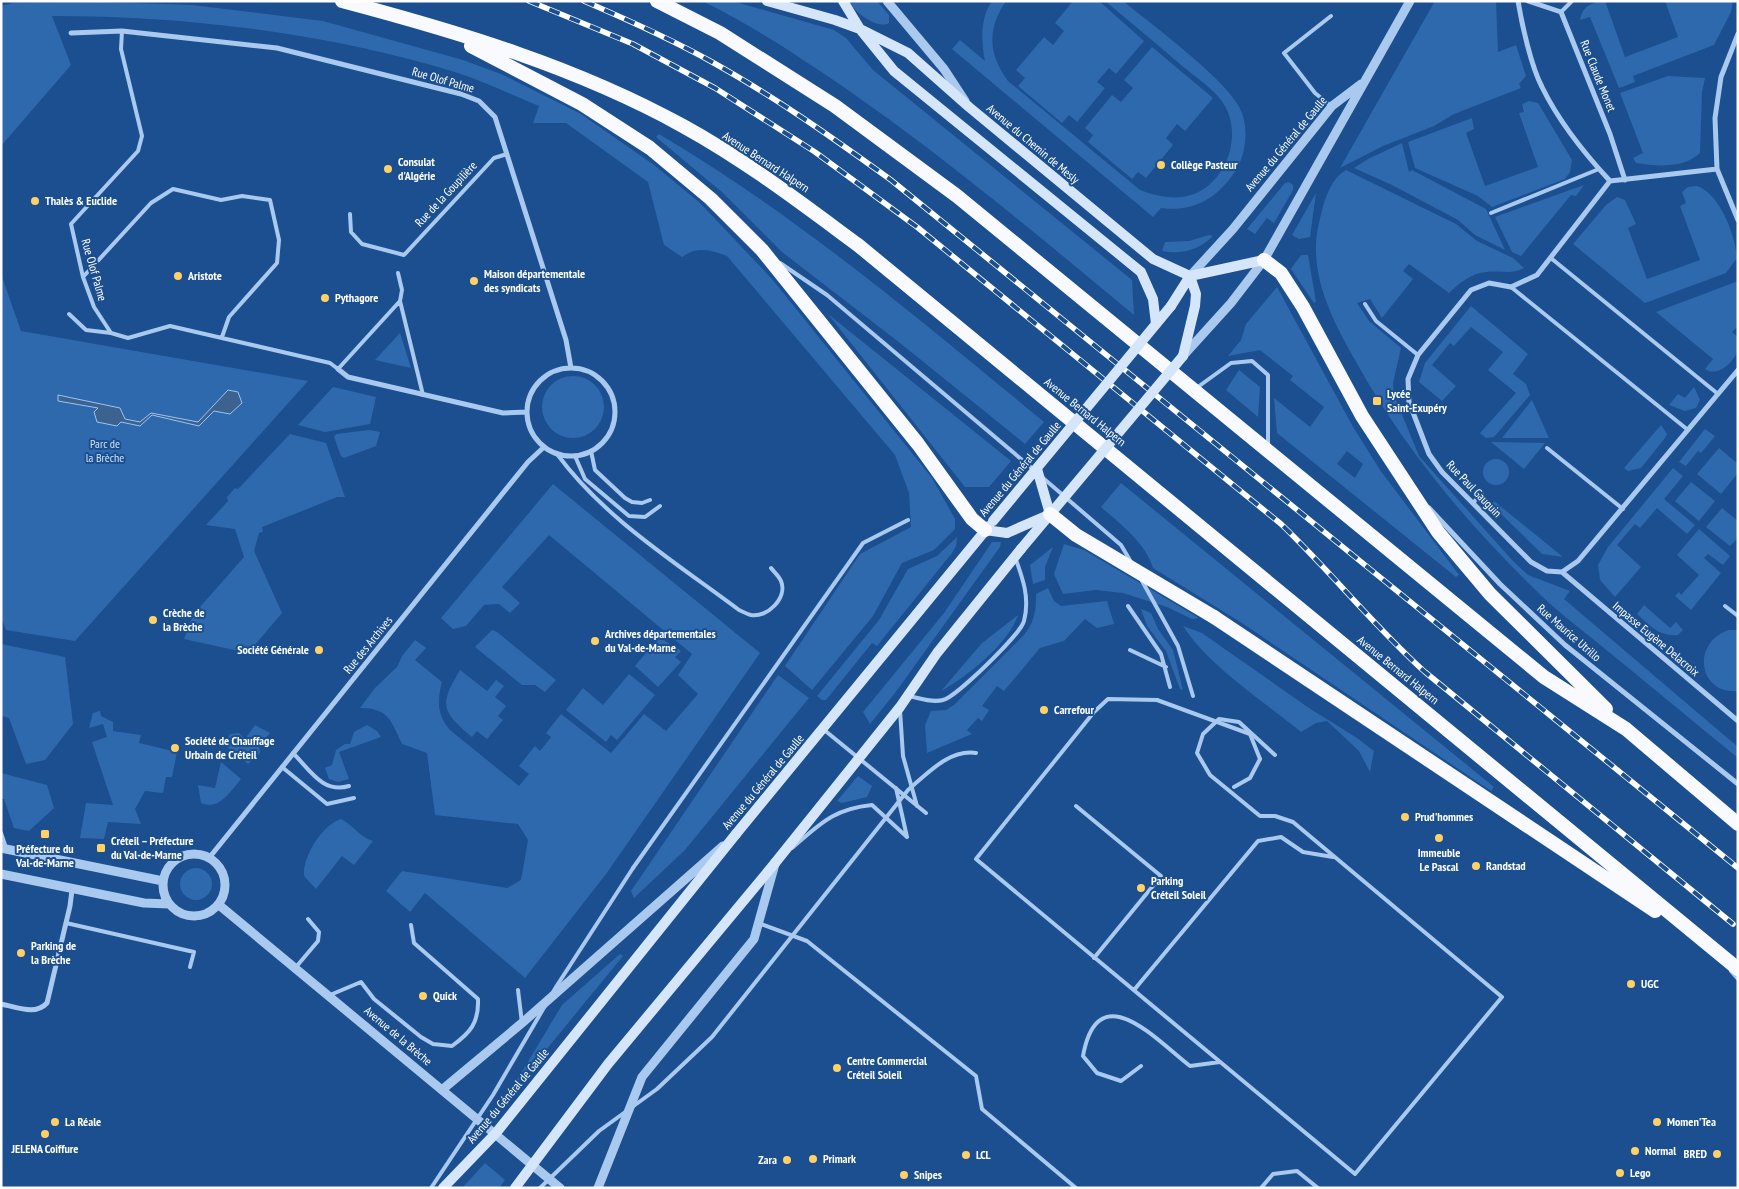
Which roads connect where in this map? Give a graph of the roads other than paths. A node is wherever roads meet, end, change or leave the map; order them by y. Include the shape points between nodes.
1 (342, 1) edge
2 (657, 1) edge
3 (767, 1) edge
4 (843, 1) edge
5 (887, 1) edge
6 (1410, 1) edge
7 (1518, 1) edge
8 (1528, 1) edge
9 (1572, 1) edge
10 (1561, 12) junction
11 (1331, 16) dead end
12 (423, 22) junction
13 (860, 29) junction
14 (122, 30) junction
15 (71, 34) dead end
16 (1738, 34) edge
17 (1363, 83) junction
18 (1332, 106) junction
19 (969, 107) junction
20 (507, 154) junction
21 (1599, 168) junction
22 (1717, 169) junction
23 (1625, 180) junction
24 (1610, 181) junction
25 (1491, 213) dead end
26 (350, 214) dead end
27 (1738, 220) edge
28 (762, 250) junction
29 (1552, 259) junction
30 (1264, 260) junction
31 (398, 273) dead end
32 (1190, 276) junction
33 (83, 277) junction
34 (1511, 287) junction
35 (400, 301) junction
36 (1365, 304) dead end
37 (69, 314) dead end
38 (1156, 324) junction
39 (111, 333) junction
40 (222, 337) junction
41 (1418, 354) junction
42 (1183, 356) junction
43 (570, 368) junction
44 (338, 370) junction
45 (1738, 370) edge
46 (1194, 390) junction
47 (1718, 394) junction
48 (423, 395) junction
49 (527, 412) junction
50 (1688, 430) junction
51 (544, 447) junction
52 (1547, 448) dead end
53 (591, 451) junction
54 (1268, 451) junction
55 (557, 454) junction
56 (575, 456) junction
57 (1037, 469) junction
58 (1402, 479) junction
59 (1482, 493) dead end
60 (650, 500) dead end
61 (1473, 503) junction
62 (660, 506) dead end
63 (1623, 509) junction
64 (1050, 514) junction
65 (908, 520) dead end
66 (989, 526) junction
67 (1018, 553) junction
68 (771, 568) dead end
69 (1562, 572) junction
70 (1128, 606) dead end
71 (1725, 606) dead end
72 (1738, 616) edge
73 (1130, 650) dead end
74 (1166, 667) junction
75 (1170, 687) dead end
76 (908, 696) junction
77 (1193, 696) dead end
78 (900, 707) junction
79 (1738, 721) edge
80 (823, 729) junction
81 (1626, 729) junction
82 (293, 753) junction
83 (976, 753) dead end
84 (1275, 755) dead end
85 (859, 758) junction
86 (282, 768) junction
87 (1738, 784) edge
88 (349, 786) dead end
89 (1234, 786) dead end
90 (896, 788) junction
91 (354, 798) dead end
92 (917, 806) junction
93 (1076, 806) dead end
94 (926, 814) dead end
95 (1738, 824) edge
96 (1, 834) edge
97 (736, 834) junction
98 (4, 849) edge
99 (209, 858) junction
100 (1335, 858) junction
101 (775, 863) junction
102 (1, 874) edge
103 (163, 881) junction
104 (72, 890) junction
105 (169, 904) junction
106 (219, 905) junction
107 (308, 919) dead end
108 (758, 922) junction
109 (66, 923) junction
110 (410, 925) dead end
111 (1712, 948) junction
112 (1094, 958) junction
113 (190, 967) dead end
114 (296, 967) junction
115 (1738, 969) edge
116 (1738, 979) edge
117 (518, 990) dead end
118 (1134, 990) junction
119 (330, 995) junction
120 (1, 1004) edge
121 (522, 1023) junction
122 (1220, 1062) junction
123 (1141, 1066) dead end
124 (443, 1089) junction
125 (431, 1188) edge
126 (443, 1188) edge
127 (515, 1188) edge
128 (540, 1188) edge
129 (560, 1188) edge
130 (598, 1188) edge
131 (1076, 1188) edge
132 (1262, 1188) edge
133 (1318, 1188) edge

1 - 12 highway, Avenue Bernard Halpern
2 - 46 highway via 720,33 860,124 957,196
3 - 13 main road
4 - 13 main road
5 - 19 street, Avenue du Chemin de Mesly via 944,69
6 - 17 street
7 - 21 street via 1541,86 1581,150
8 - 10 street
9 - 10 lane
10 - 23 street, Rue Claude Monet
11 - 18 lane via 1284,53 1315,93
12 - 28 highway via 582,104 650,148 711,199
12 - 111 highway, Avenue Bernard Halpern via 560,68 682,126 769,179 858,245
13 - 19 main road via 908,53
13 - 38 main road via 894,71 1142,272 1153,299
14 - 15 street, Rue Olof Palme
14 - 20 street, Rue Olof Palme via 277,48 461,94 479,101 495,117
14 - 33 lane, Rue Olof Palme via 121,50 142,136 138,151 71,224
16 - 22 street via 1730,50 1717,97
17 - 18 street, Avenue du Général de Gaulle
17 - 30 street
18 - 32 street, Avenue du Général de Gaulle via 1233,229
19 - 32 main road, Avenue du Chemin de Mesly via 1153,259
20 - 26 lane, Rue de la Goupilière via 494,158 404,255 362,244 351,232
20 - 43 street, Rue Olof Palme via 566,340
21 - 24 street
21 - 25 lane
22 - 23 street
22 - 27 street
23 - 24 street
24 - 29 street
28 - 66 highway via 918,444 972,519
28 - 77 lane via 826,295 1121,545 1178,646
29 - 34 street via 1537,275
29 - 47 lane
30 - 32 main road
30 - 42 street
30 - 58 highway via 1281,273 1303,307 1362,416
31 - 35 lane via 402,290
32 - 38 main road, Avenue du Général de Gaulle, bridge
32 - 42 main road via 1196,294 1195,306
33 - 39 lane, Rue Olof Palme via 94,307
33 - 40 lane via 151,203 173,189 221,200 242,196 270,200 279,240 277,263 229,317
34 - 41 street, Rue Paul Gauguin via 1488,283 1471,290
34 - 50 lane
35 - 44 lane
35 - 48 lane
36 - 41 lane via 1376,320
37 - 39 lane via 86,330
38 - 57 main road, Avenue du Général de Gaulle, bridge
39 - 40 lane via 128,338 170,326
40 - 44 lane via 330,363
41 - 61 street, Rue Paul Gauguin via 1408,379 1409,402 1430,454 1442,472
42 - 64 main road, bridge
43 - 49 street via 551,373 536,386
43 - 53 street via 588,371 601,380 611,392 615,406 614,426 604,442
44 - 48 street via 348,376
45 - 47 street
46 - 54 highway
46 - 54 lane via 1231,363 1252,361 1268,375
47 - 50 street
48 - 49 street via 503,413
49 - 51 street via 534,436
50 - 63 street
51 - 55 street
51 - 82 street, Rue des Archives via 528,462
52 - 63 lane
53 - 56 street
53 - 60 lane via 595,470 625,498 637,502
54 - 81 highway via 1544,677
55 - 56 street
55 - 68 lane via 590,493 621,522 739,610 750,615 760,614 770,610 780,598 782,582
56 - 62 lane via 585,478 629,516 645,517
57 - 64 main road, bridge
57 - 66 main road, Avenue du Général de Gaulle, bridge
58 - 81 highway via 1438,532 1490,594
58 - 87 street, Rue Maurice Utrillo via 1500,584 1565,646
59 - 61 lane
61 - 69 street, Rue Paul Gauguin via 1531,562 1547,571
63 - 69 street via 1578,561
64 - 66 main road, bridge via 1007,533
64 - 67 main road, bridge
64 - 111 highway, bridge via 1076,536 1214,617
65 - 125 lane, bridge via 863,543 633,868 556,986 493,1095
66 - 80 main road, Avenue du Général de Gaulle
67 - 76 main road via 937,653
67 - 76 lane via 1027,592 1024,623 1016,635 960,690 943,700
69 - 79 street, Impasse Eugène Delacroix
70 - 74 lane via 1161,654
71 - 72 lane
73 - 74 lane
74 - 75 lane
76 - 78 main road
78 - 85 main road
78 - 92 lane via 903,756
80 - 85 lane
80 - 97 main road, Avenue du Général de Gaulle
81 - 95 highway
82 - 86 street, Rue des Archives
82 - 88 lane via 327,787
83 - 128 lane, bridge via 942,760 908,790 712,1037 657,1089 599,1131
84 - 100 lane via 1239,722 1219,719 1203,734 1197,753 1210,775 1260,816 1275,816 1293,822
85 - 90 lane
85 - 101 main road
86 - 91 lane via 327,804
86 - 99 street, Rue des Archives
89 - 112 lane, bridge via 1250,778 1260,759 1250,734 1157,700 1108,699 1094,712 976,859
90 - 92 lane
90 - 101 lane via 908,837 872,805 855,806 831,815
92 - 94 lane
93 - 112 lane, bridge via 1160,876
96 - 98 lane
97 - 121 street
97 - 126 main road, Avenue du Général de Gaulle, bridge via 496,1133
98 - 103 street
99 - 103 street via 190,854 180,857 166,871
99 - 106 street via 221,869 226,884
100 - 118 lane via 1303,852 1281,837 1258,840
100 - 122 lane via 1502,997 1354,1174
101 - 108 street
101 - 127 main road, bridge via 608,1064
102 - 104 street
103 - 105 street
104 - 105 street via 144,903
104 - 109 street
105 - 106 street via 183,915 193,917 212,912
106 - 114 street, Avenue de la Brèche
107 - 114 lane via 319,932 318,941
108 - 130 street via 754,939 642,1077
108 - 131 lane via 807,941 976,1076 982,1109
109 - 113 lane via 194,952
109 - 120 street via 47,1003 42,1009 33,1011
110 - 119 lane via 414,943 478,999 476,1023 467,1035 452,1046 433,1044 374,999 360,982
111 - 115 highway, Avenue Bernard Halpern
111 - 116 lane
112 - 118 lane
114 - 119 street, Avenue de la Brèche
117 - 121 lane
118 - 122 lane
119 - 124 street, Avenue de la Brèche
121 - 124 street
122 - 123 lane via 1190,1066 1140,1026 1122,1017 1112,1015 1096,1022 1087,1036 1083,1056 1097,1073 1120,1081
124 - 129 street, Avenue de la Brèche
132 - 133 lane via 1272,1174 1297,1171

